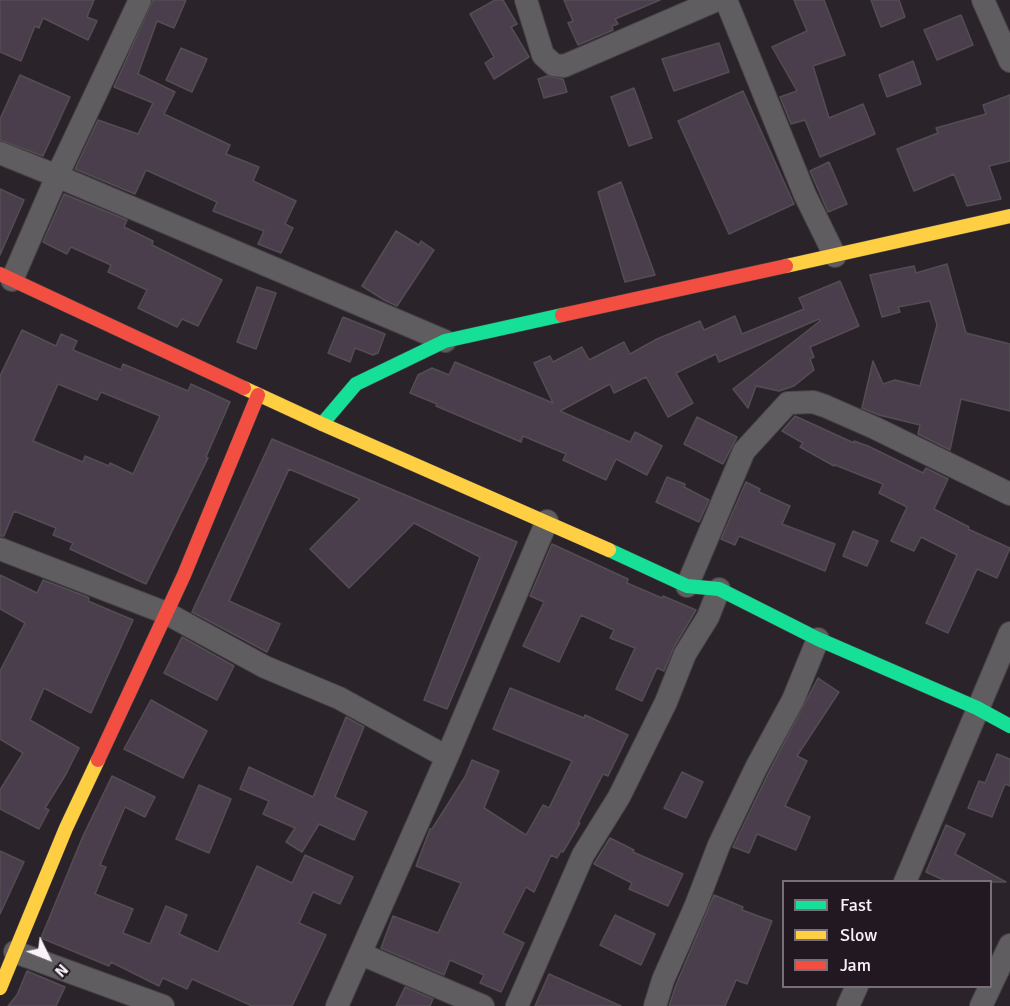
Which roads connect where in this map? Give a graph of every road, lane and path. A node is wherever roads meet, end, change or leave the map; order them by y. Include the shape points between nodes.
1 (140, 0) edge
2 (526, 0) edge
3 (717, 0) edge
4 (726, 0) edge
5 (983, 0) edge
6 (1010, 61) edge
7 (0, 153) edge
8 (57, 176) junction
9 (1010, 216) edge
10 (835, 256) junction
11 (6, 277) edge
12 (445, 341) junction
13 (258, 395) junction
14 (322, 424) junction
15 (1010, 494) edge
16 (547, 521) junction
17 (0, 549) edge
18 (687, 586) junction
19 (718, 589) junction
20 (166, 614) junction
21 (1010, 633) edge
22 (818, 639) junction
23 (977, 708) junction
24 (1010, 726) edge
25 (447, 757) junction
26 (906, 880) edge
27 (1010, 945) edge
28 (15, 952) junction
29 (361, 954) junction
30 (992, 983) edge
31 (0, 988) edge
32 (857, 988) edge
33 (990, 988) edge
34 (163, 1006) edge
35 (337, 1006) edge
36 (483, 1006) edge
37 (517, 1006) edge
38 (655, 1006) edge
39 (849, 1006) edge
40 (981, 1006) edge

1 - 8 street
2 - 3 street via 543,55 554,65 564,66
4 - 10 street via 805,195
5 - 6 street
7 - 8 street
8 - 11 street
8 - 12 street
9 - 10 street
10 - 12 street
11 - 13 street
12 - 14 street via 356,384
13 - 14 street
13 - 20 street
14 - 16 street
15 - 18 street via 825,406 813,402 788,403 744,451
16 - 18 street
16 - 25 street
17 - 20 street
18 - 19 street
19 - 22 street
19 - 37 street via 708,617 685,654 619,797 583,855
20 - 25 street via 266,667 339,698
20 - 28 street via 66,828
21 - 23 street
22 - 23 street
22 - 38 street via 794,700 719,844
23 - 24 street
23 - 26 street
25 - 29 street
27 - 30 street
28 - 31 street
28 - 34 street
29 - 35 street
29 - 36 street
32 - 39 street
33 - 40 street

